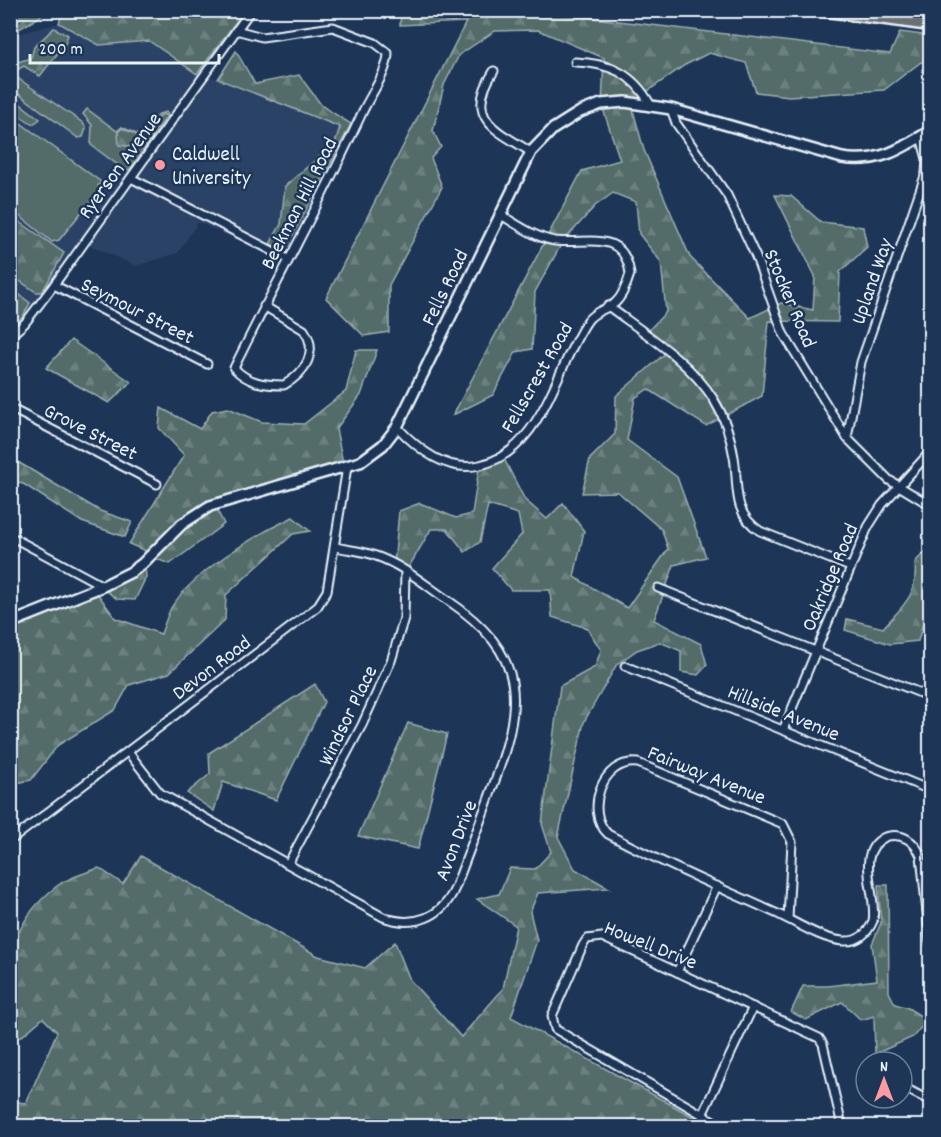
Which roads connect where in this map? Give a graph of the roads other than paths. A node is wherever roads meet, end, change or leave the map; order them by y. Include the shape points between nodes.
1 (251, 10) edge
2 (820, 10) edge
3 (866, 13) edge
4 (930, 25) edge
5 (236, 30) junction
6 (575, 62) dead end
7 (494, 71) dead end
8 (650, 104) junction
9 (671, 109) junction
10 (930, 131) edge
11 (921, 137) junction
12 (531, 152) junction
13 (131, 178) junction
14 (500, 214) junction
15 (288, 259) junction
16 (54, 285) junction
17 (264, 306) junction
18 (608, 306) junction
19 (10, 336) edge
20 (207, 364) dead end
21 (10, 408) edge
22 (397, 427) junction
23 (847, 438) junction
24 (930, 452) edge
25 (347, 467) junction
26 (157, 484) dead end
27 (900, 486) junction
28 (930, 505) edge
29 (10, 536) edge
30 (336, 547) junction
31 (850, 567) junction
32 (405, 571) junction
33 (103, 586) junction
34 (658, 588) dead end
35 (10, 623) edge
36 (816, 651) junction
37 (625, 666) dead end
38 (930, 698) edge
39 (783, 730) junction
40 (128, 752) junction
41 (930, 790) edge
42 (10, 841) edge
43 (288, 864) junction
44 (717, 886) junction
45 (928, 886) edge
46 (788, 919) junction
47 (930, 942) edge
48 (677, 972) junction
49 (753, 1006) junction
50 (914, 1093) edge
51 (930, 1101) edge
52 (702, 1115) junction
53 (722, 1126) edge
54 (842, 1126) edge

1 - 5 street, Ryerson Avenue
2 - 3 main road
3 - 4 main road
5 - 13 street, Ryerson Avenue
5 - 15 street, Beekman Hill Road via 262,37 333,27 375,43 388,53 347,146
6 - 8 street via 617,69 642,88
7 - 12 street via 484,96 485,119 489,126
8 - 9 street, Fells Road
8 - 12 street, Fells Road via 612,102 590,107 561,122
9 - 11 street, Fells Road via 855,160 889,155
9 - 23 street, Stocker Road via 676,123 727,195 756,257 783,333
10 - 11 street, Fells Road
11 - 23 street, Upland Way via 926,173 861,362
12 - 14 street, Fells Road
13 - 15 street
13 - 16 street, Ryerson Avenue
14 - 18 street, Fellscrest Road via 537,236 606,241 620,248 630,274 620,296
14 - 22 street, Fells Road
15 - 17 street, Beekman Hill Road
16 - 19 street, Ryerson Avenue
16 - 20 street, Seymour Street
17 - 17 street, Beekman Hill Road via 234,368 262,385 284,386 309,361 311,348 304,330
18 - 22 street, Fellscrest Road via 589,318 522,441 494,461 476,466 450,464 423,450
18 - 31 street via 685,366 714,400 734,456 738,504 750,523 760,531
21 - 26 street, Grove Street
22 - 25 street, Fells Road via 377,452
23 - 27 street, Stocker Road
24 - 27 street, Oakridge Road
25 - 30 street, Devon Road
25 - 33 street, Fells Road via 210,506 182,524 142,564
27 - 28 street, Stocker Road
27 - 31 street, Oakridge Road via 873,518
29 - 33 street
30 - 32 street, Avon Drive via 374,555
30 - 40 street, Devon Road via 327,591 317,607
31 - 36 street, Oakridge Road
32 - 43 street, Windsor Place via 404,618 391,661 362,725
32 - 43 street, Avon Drive via 486,630 505,662 512,685 512,735 455,888 435,913 399,922
33 - 35 street, Fells Road
34 - 36 street
36 - 38 street
36 - 39 street, Oakridge Road
37 - 39 street, Hillside Avenue
39 - 41 street, Hillside Avenue
40 - 42 street, Devon Road
40 - 43 street, Avon Drive via 160,794
44 - 46 street, Fairway Avenue
44 - 46 street, Fairway Avenue via 604,831 597,807 610,771 628,762 643,764 783,824 792,843
44 - 48 street
45 - 46 street, Fairway Avenue via 917,848 904,837 890,836 877,842 870,854 874,916 865,934 852,940 838,940
45 - 47 street, Fairway Avenue
48 - 49 street, Howell Drive
48 - 52 street, Howell Drive via 602,937 591,937 582,945 552,1023 560,1033
49 - 52 street
49 - 54 street, Howell Drive via 820,1040
50 - 51 street
52 - 53 street, Howell Drive

